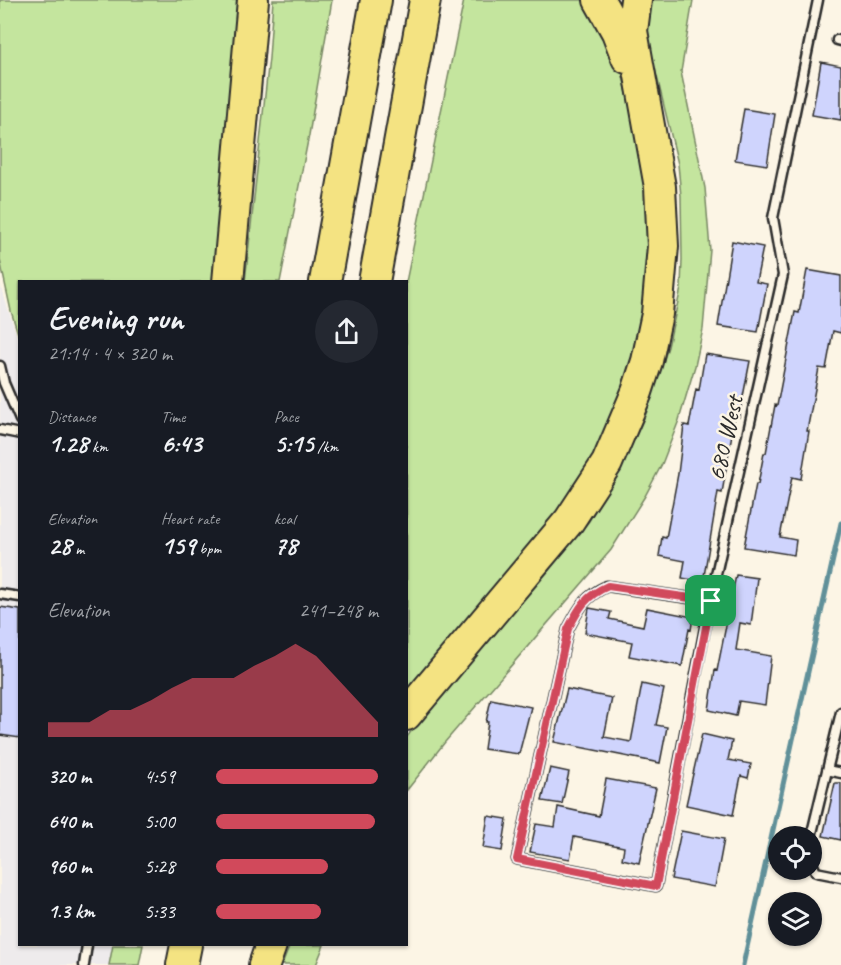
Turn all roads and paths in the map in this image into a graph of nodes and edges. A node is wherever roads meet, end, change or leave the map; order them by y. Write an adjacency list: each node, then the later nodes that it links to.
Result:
1 (253, 0): 8 (highway)
2 (376, 0): 9 (highway)
3 (425, 0): 10 (highway)
4 (599, 0): 7 (highway)
5 (636, 0): 7 (highway)
6 (818, 0): 18 (lane, 680 West)
7 (647, 121): 20 (highway)
8 (228, 280)
9 (325, 280)
10 (374, 280)
11 (0, 366): 12 (lane)
12 (2, 382): 13 (lane)
13 (18, 416)
14 (0, 430): 15 (lane)
15 (18, 434)
16 (0, 594): 17 (lane)
17 (18, 597)
18 (711, 601): 18 (lane, 680 West)
19 (841, 711): 21 (lane)
20 (408, 713)
21 (827, 770): 22 (lane); 23 (lane)
22 (841, 773)
23 (814, 826)
24 (822, 873): 25 (lane)
25 (841, 877)
26 (87, 946): 29 (lane)
27 (249, 946): 30 (highway)
28 (271, 946): 31 (highway)
29 (84, 965)
30 (245, 965)
31 (264, 965)

